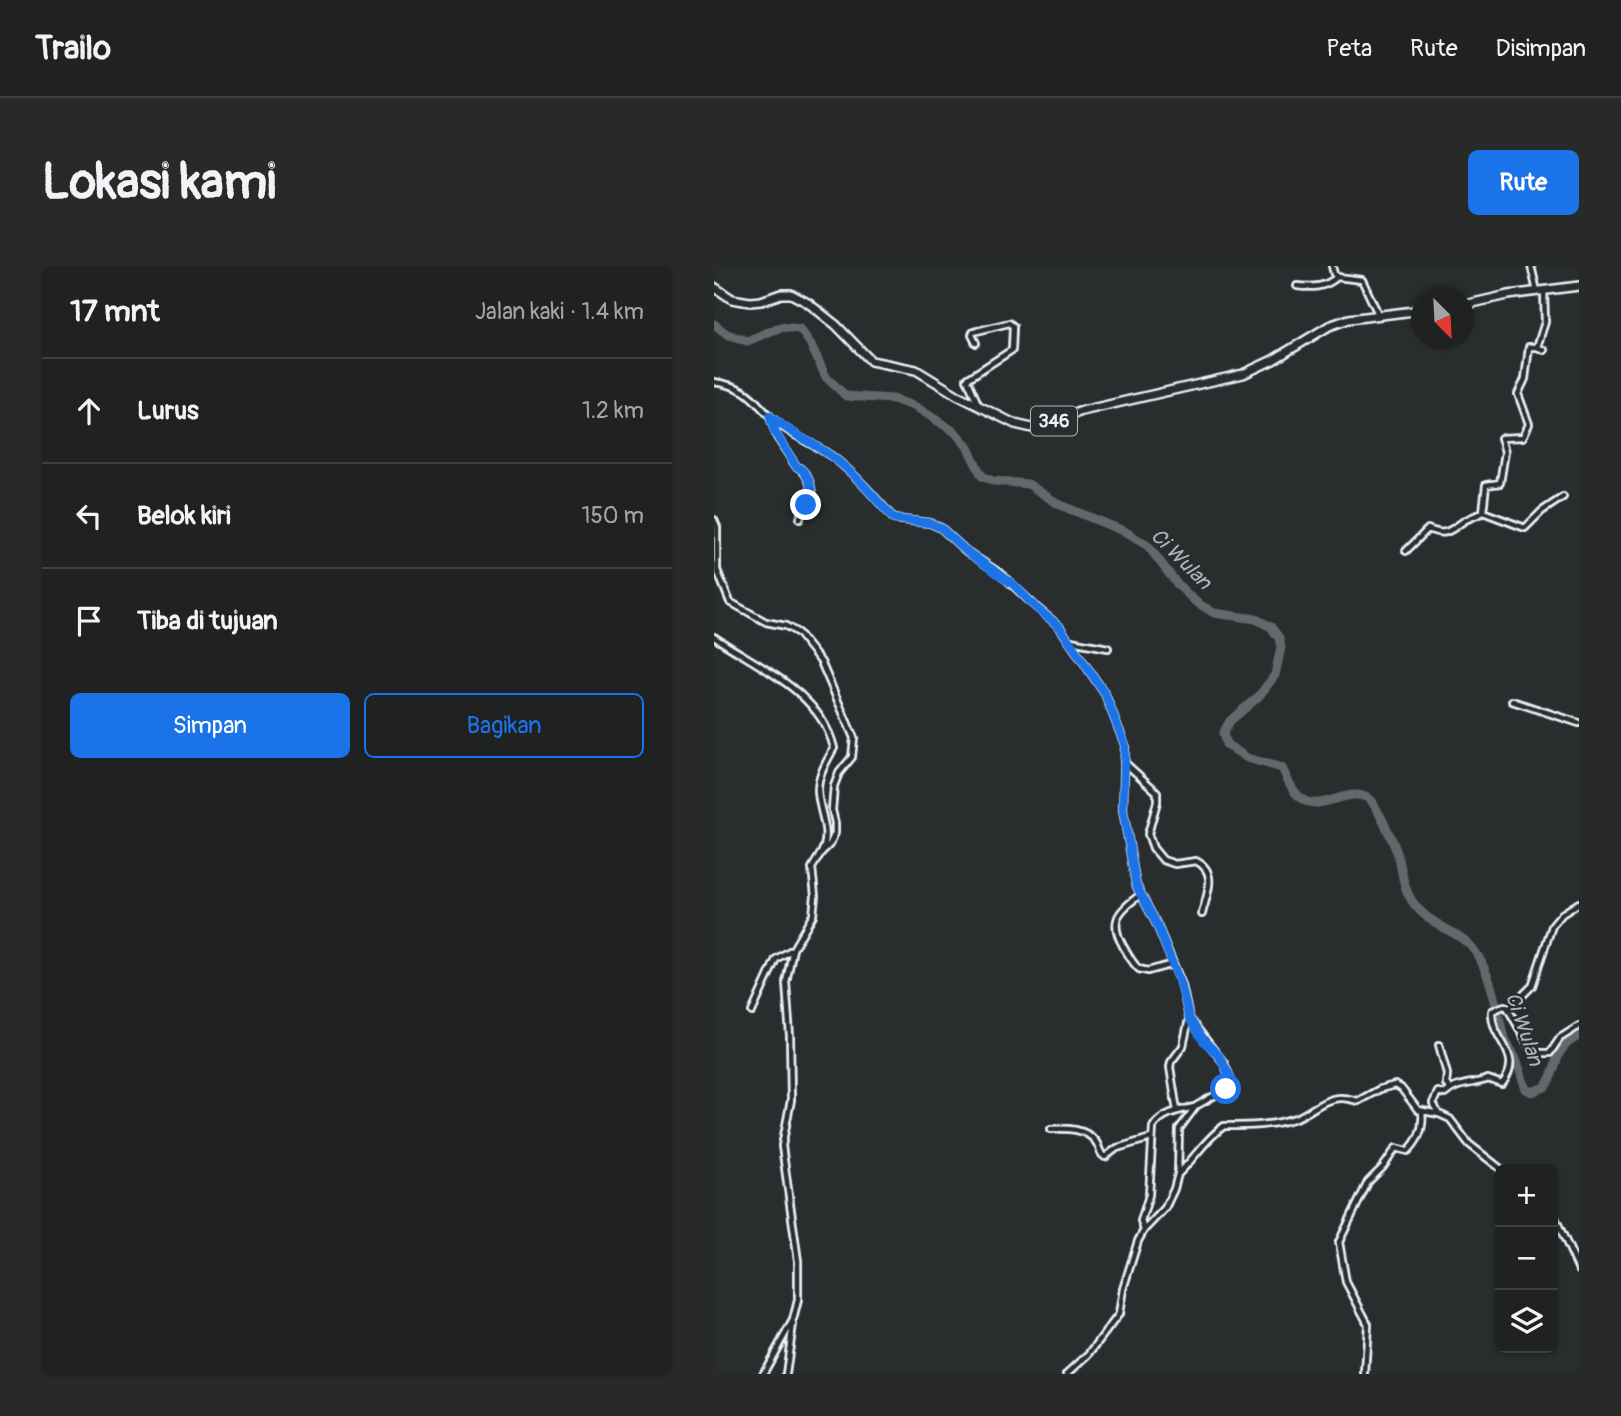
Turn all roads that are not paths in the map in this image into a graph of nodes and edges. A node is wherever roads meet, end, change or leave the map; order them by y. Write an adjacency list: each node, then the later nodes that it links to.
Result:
1 (1332, 266): 3 (street)
2 (1531, 266): 7 (street)
3 (1337, 277): 4 (street); 10 (street)
4 (1297, 286)
5 (1579, 286): 7 (main road)
6 (714, 287): 15 (main road, 346)
7 (1541, 290): 8 (main road); 12 (street)
8 (1474, 303)
9 (1411, 311): 10 (main road, 346)
10 (1378, 314): 15 (main road, 346)
11 (976, 343): 15 (street)
12 (1537, 347): 13 (street); 18 (street)
13 (1544, 350)
14 (714, 382): 16 (street)
15 (978, 405)
16 (770, 416): 19 (street); 23 (street)
17 (1563, 497): 18 (street)
18 (1483, 512): 21 (street)
19 (800, 519)
20 (714, 520): 28 (street)
21 (1406, 551)
22 (714, 637): 28 (street)
23 (1070, 640): 24 (street); 27 (street)
24 (1108, 648)
25 (1512, 701): 26 (street)
26 (1579, 723)
27 (1124, 762): 29 (street); 31 (street)
28 (821, 853): 32 (street)
29 (1140, 895): 33 (street); 33 (street)
30 (1579, 903): 34 (street)
31 (1202, 914)
32 (793, 949): 35 (street); 51 (street)
33 (1173, 964): 36 (street)
34 (1506, 1007): 37 (street); 39 (street)
35 (752, 1012)
36 (1189, 1018): 40 (street); 41 (street)
37 (1579, 1026)
38 (1439, 1045): 39 (street)
39 (1450, 1088): 43 (street)
40 (1196, 1106): 41 (street); 47 (street)
41 (1177, 1111): 45 (street)
42 (1422, 1112): 43 (street); 47 (street); 55 (street)
43 (1439, 1114): 46 (street)
44 (1051, 1129): 45 (street)
45 (1151, 1138): 49 (street)
46 (1495, 1164)
47 (1178, 1174): 49 (street)
48 (1558, 1224): 50 (street)
49 (1144, 1230): 54 (street)
50 (1579, 1270)
51 (793, 1320): 52 (street); 53 (street)
52 (763, 1374)
53 (786, 1374)
54 (1067, 1374)
55 (1365, 1374)

